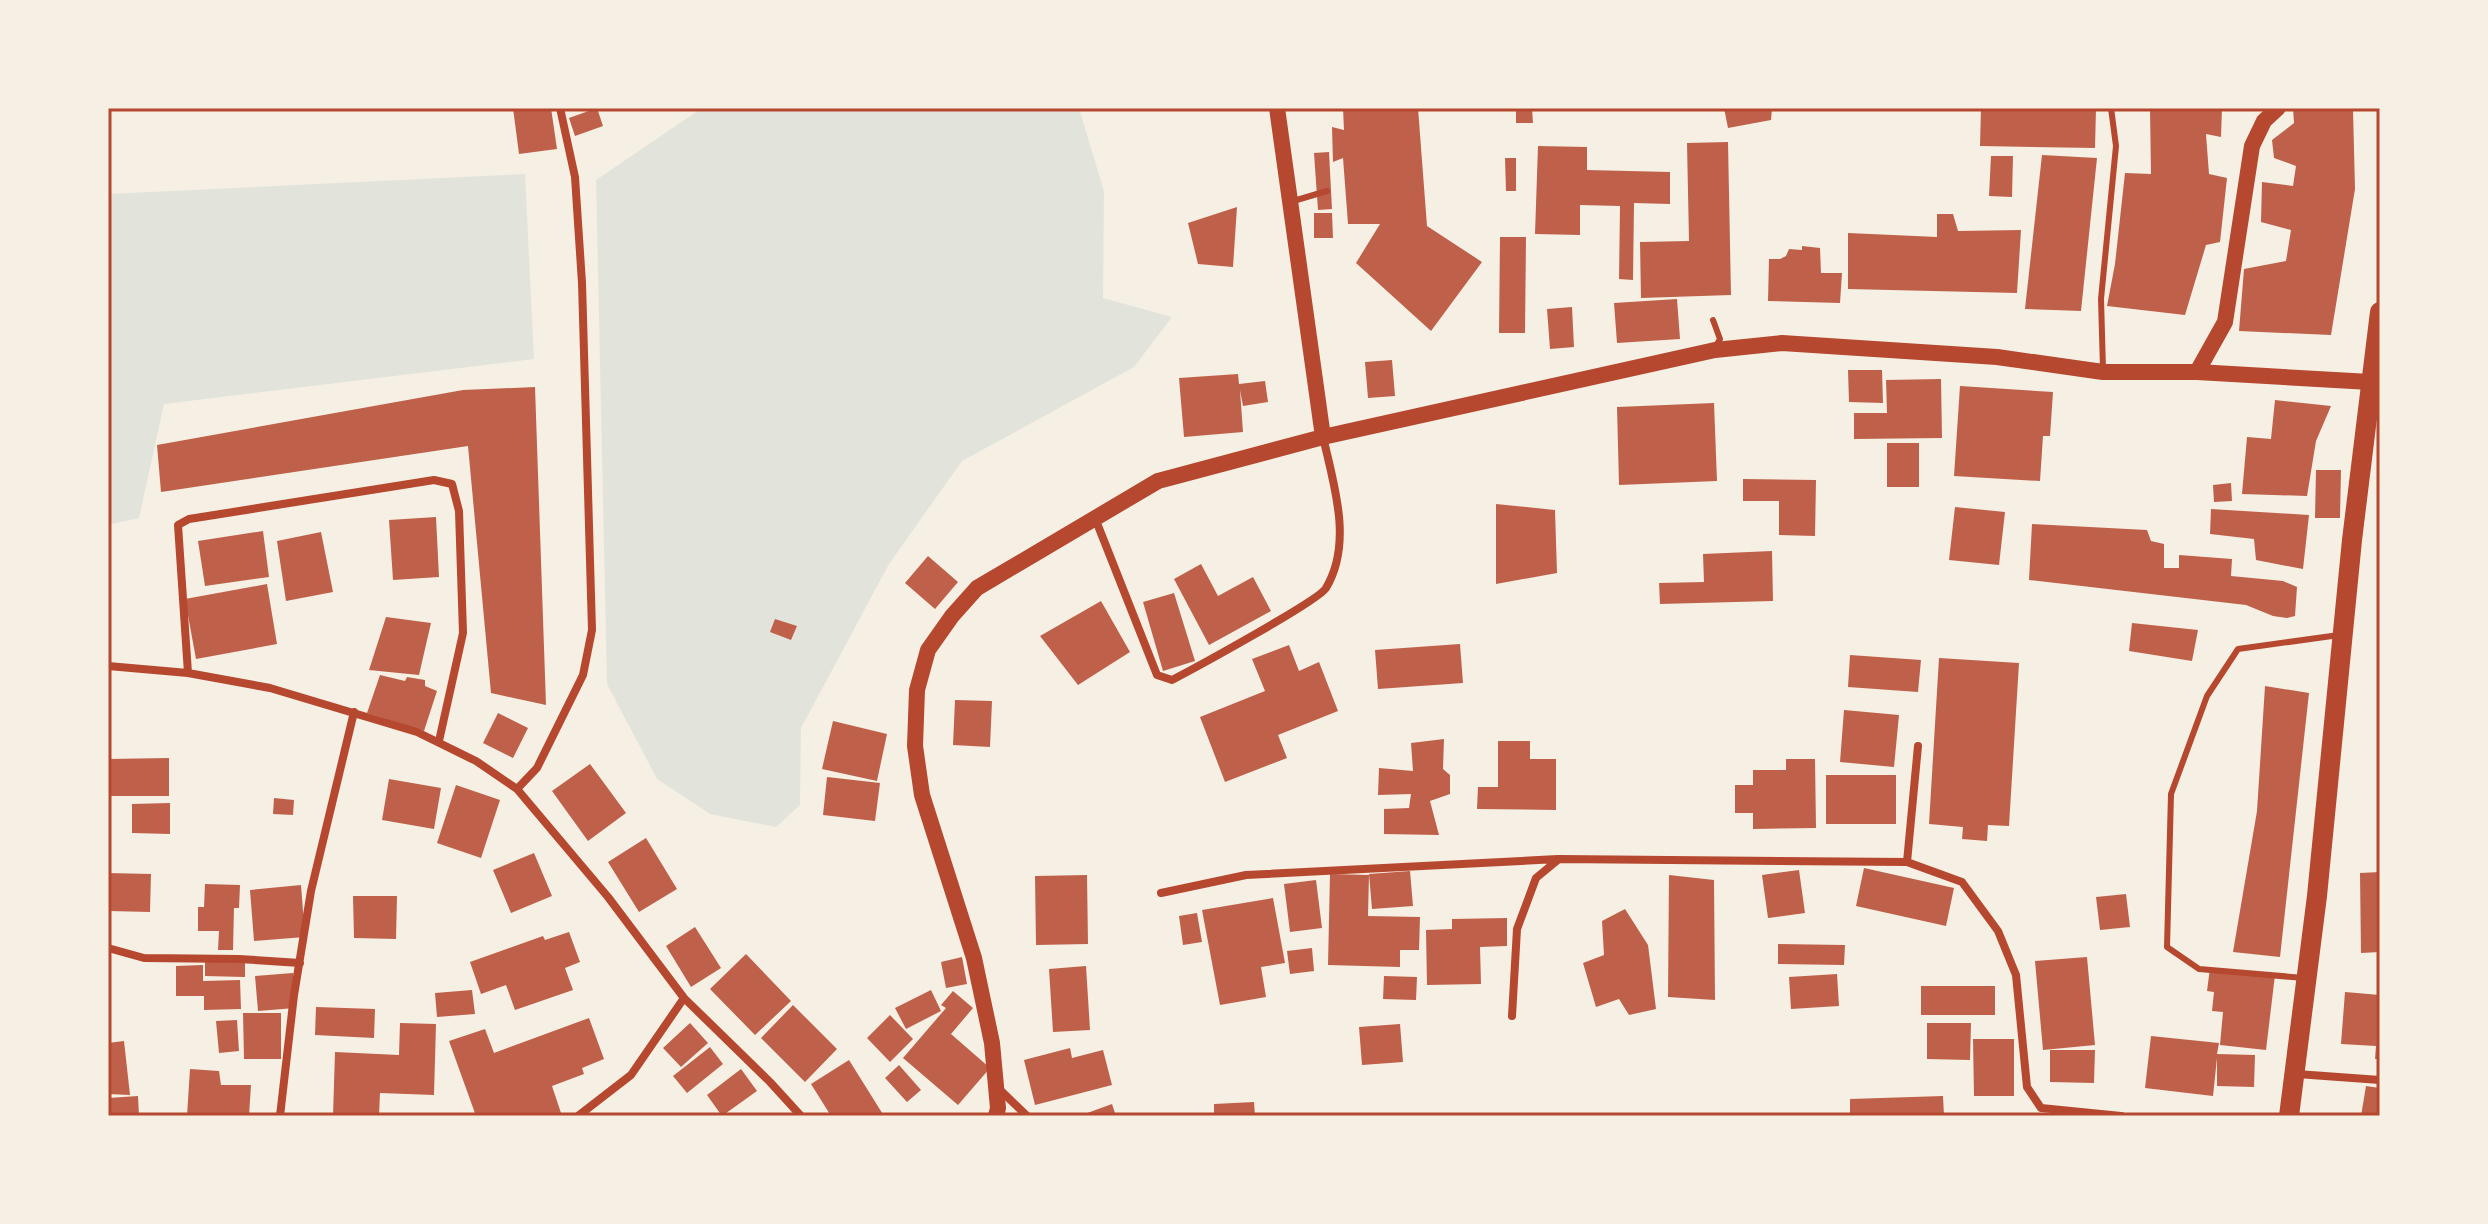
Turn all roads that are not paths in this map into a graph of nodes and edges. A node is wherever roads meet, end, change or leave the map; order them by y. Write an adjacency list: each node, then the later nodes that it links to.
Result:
1 (560, 108): 21 (street)
2 (1277, 108): 6 (main road)
3 (2111, 108): 10 (lane)
4 (2278, 108): 11 (main road)
5 (1327, 191): 6 (lane)
6 (1290, 202): 13 (main road)
7 (2380, 312): 12 (highway)
8 (1713, 320): 9 (lane)
9 (1715, 350): 10 (main road); 13 (main road)
10 (2103, 372): 11 (main road)
11 (2197, 372): 12 (main road)
12 (2370, 382): 15 (highway)
13 (1323, 437): 14 (main road); 14 (street)
14 (1095, 517): 32 (main road)
15 (2343, 635): 27 (highway); 27 (lane)
16 (108, 666): 17 (street)
17 (188, 673): 18 (street); 19 (street)
18 (354, 712): 19 (street); 26 (street)
19 (439, 741): 21 (street)
20 (1918, 746): 23 (street)
21 (517, 789): 28 (street)
22 (1559, 859): 23 (street); 24 (street); 29 (street)
23 (1907, 862): 38 (street)
24 (1161, 893)
25 (108, 948): 26 (street)
26 (300, 963): 33 (street)
27 (2308, 978): 30 (highway)
28 (684, 998): 34 (street); 35 (street)
29 (1512, 1016)
30 (2295, 1074): 31 (street); 39 (highway)
31 (2380, 1080)
32 (996, 1087): 36 (main road); 37 (street)
33 (280, 1116)
34 (578, 1116)
35 (801, 1116)
36 (996, 1116)
37 (1027, 1116)
38 (2121, 1116)
39 (2289, 1116)

